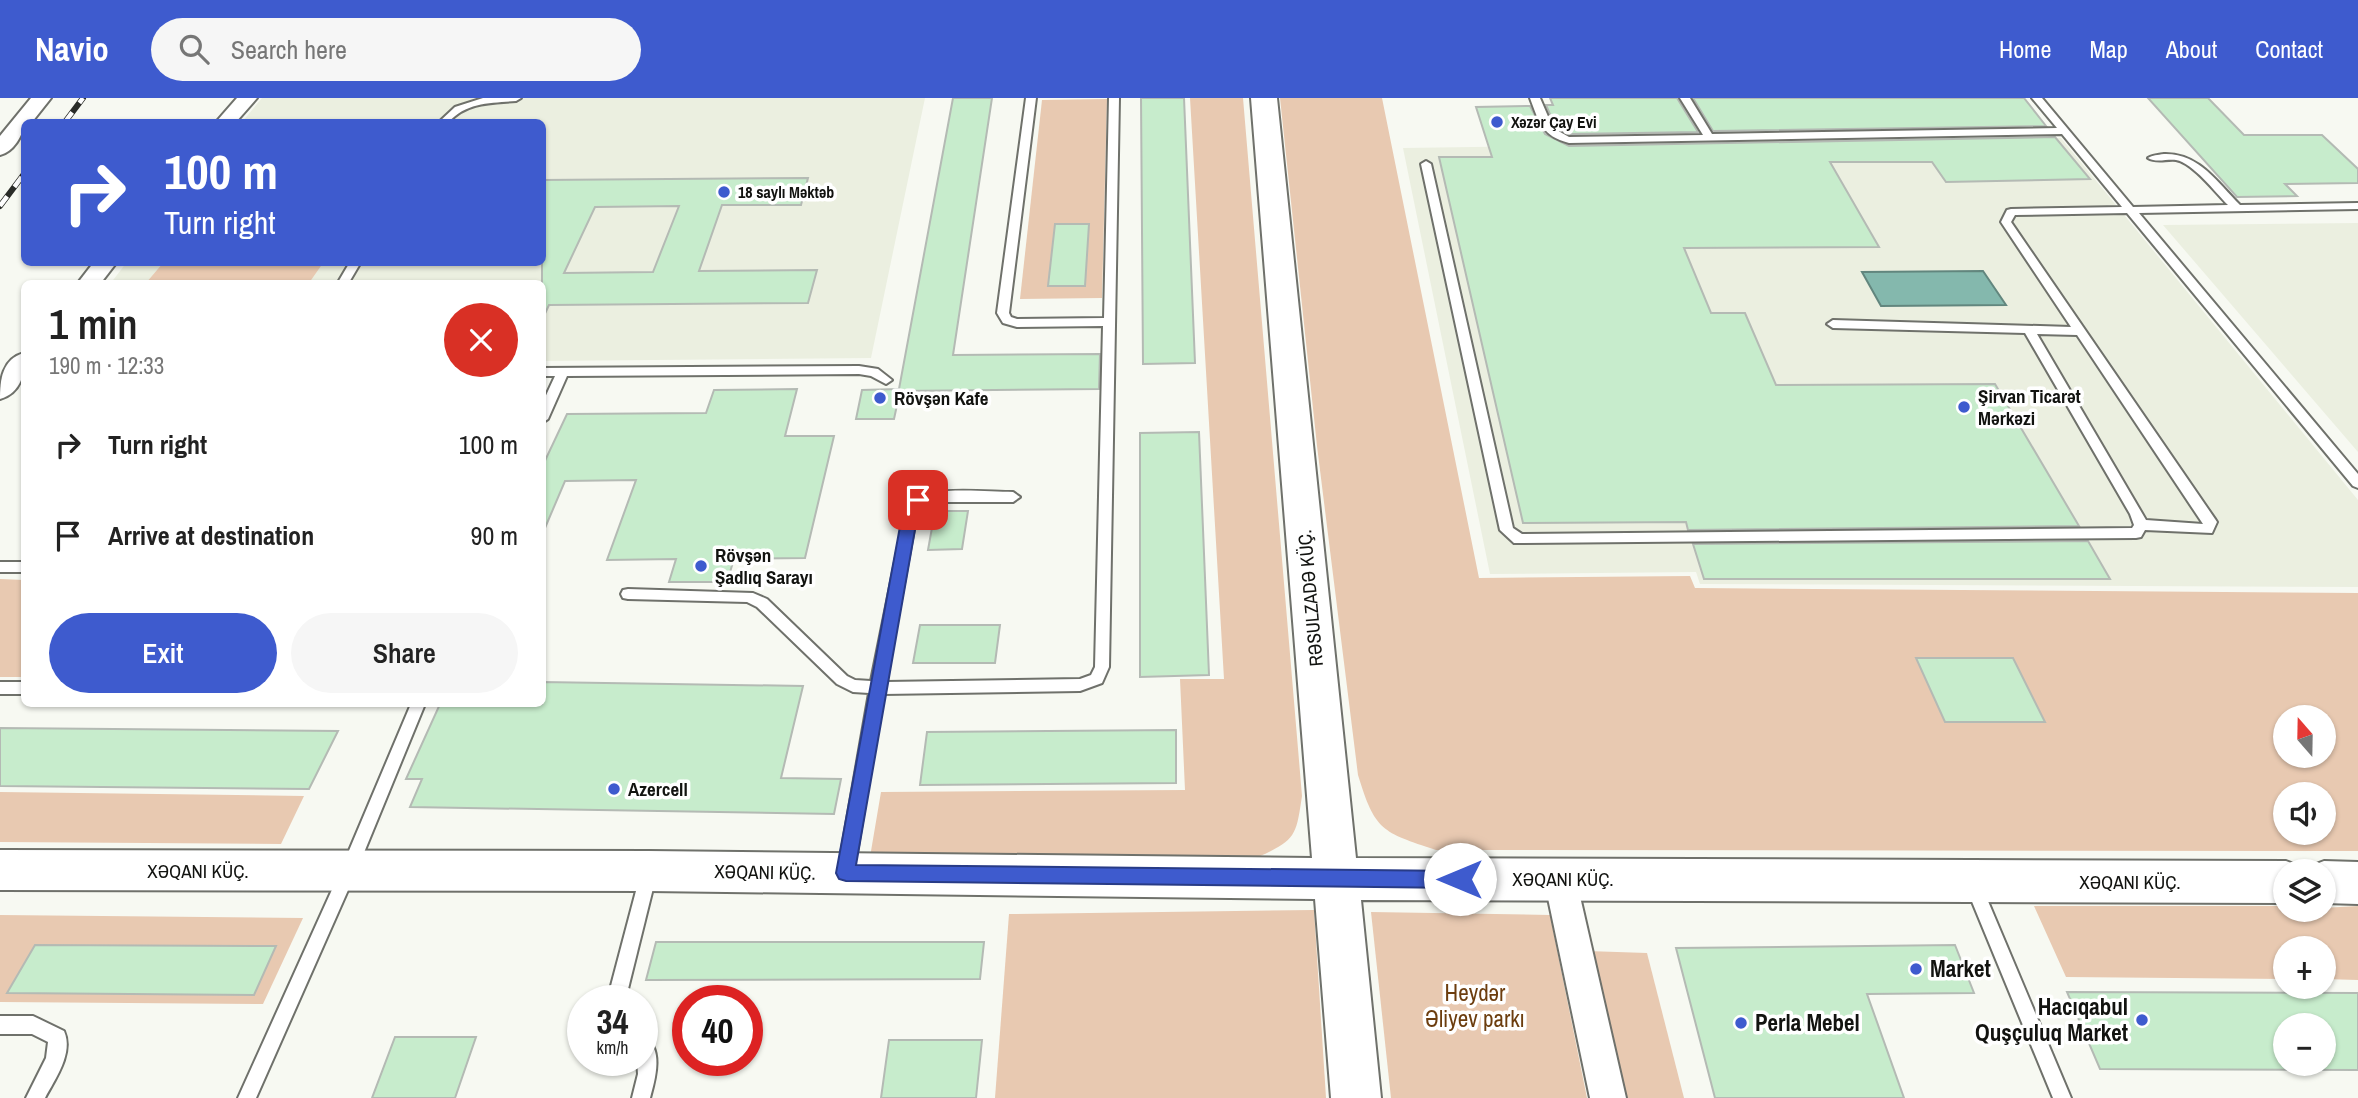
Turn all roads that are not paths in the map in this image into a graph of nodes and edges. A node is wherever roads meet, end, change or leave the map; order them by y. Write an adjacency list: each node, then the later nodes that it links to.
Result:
1 (41, 98): 10 (street)
2 (247, 98): 11 (street)
3 (516, 98): 12 (lane)
4 (1031, 98): 24 (lane)
5 (1114, 98): 24 (lane)
6 (1264, 98): 46 (street, RƏSULZADƏ KÜÇ.)
7 (1535, 98): 15 (lane)
8 (1685, 98): 15 (lane)
9 (2037, 98): 14 (lane)
10 (24, 119)
11 (229, 119)
12 (446, 119)
13 (21, 123): 16 (street)
14 (2065, 131): 15 (lane); 21 (lane)
15 (1709, 137)
16 (0, 149)
17 (2153, 158): 20 (lane)
18 (1426, 164): 34 (lane)
19 (2358, 206): 20 (lane)
20 (2236, 207): 21 (lane)
21 (2130, 209): 27 (lane); 32 (lane)
22 (103, 266): 23 (street)
23 (91, 280)
24 (1110, 322): 40 (lane)
25 (1833, 324): 26 (lane)
26 (2029, 330): 27 (lane); 34 (lane)
27 (2079, 331): 34 (lane)
28 (546, 372): 29 (lane)
29 (563, 372): 30 (lane); 31 (lane)
30 (886, 380)
31 (546, 410)
32 (2357, 481)
33 (1013, 497): 40 (lane)
34 (2141, 524)
35 (0, 567): 36 (lane)
36 (21, 567)
37 (628, 594): 40 (lane)
38 (0, 688): 39 (lane)
39 (21, 688)
40 (877, 688): 45 (lane)
41 (417, 707): 44 (lane)
42 (0, 870): 44 (street, XƏQANI KÜÇ.)
43 (649, 871): 44 (street, XƏQANI KÜÇ.); 45 (street, XƏQANI KÜÇ.); 52 (lane)
44 (348, 872): 56 (lane)
45 (846, 873): 46 (street, XƏQANI KÜÇ.)
46 (1336, 879): 47 (street, XƏQANI KÜÇ.); 58 (street, RƏSULZADƏ KÜÇ.)
47 (1560, 879): 48 (street, XƏQANI KÜÇ.); 59 (street)
48 (1972, 882): 49 (street, XƏQANI KÜÇ.); 60 (lane)
49 (2273, 883)
50 (2336, 883): 51 (street)
51 (2358, 883)
52 (619, 985)
53 (0, 1025): 55 (lane)
54 (646, 1076): 57 (lane)
55 (35, 1098)
56 (247, 1098)
57 (641, 1098)
58 (1356, 1098)
59 (1608, 1098)
60 (2062, 1098)

